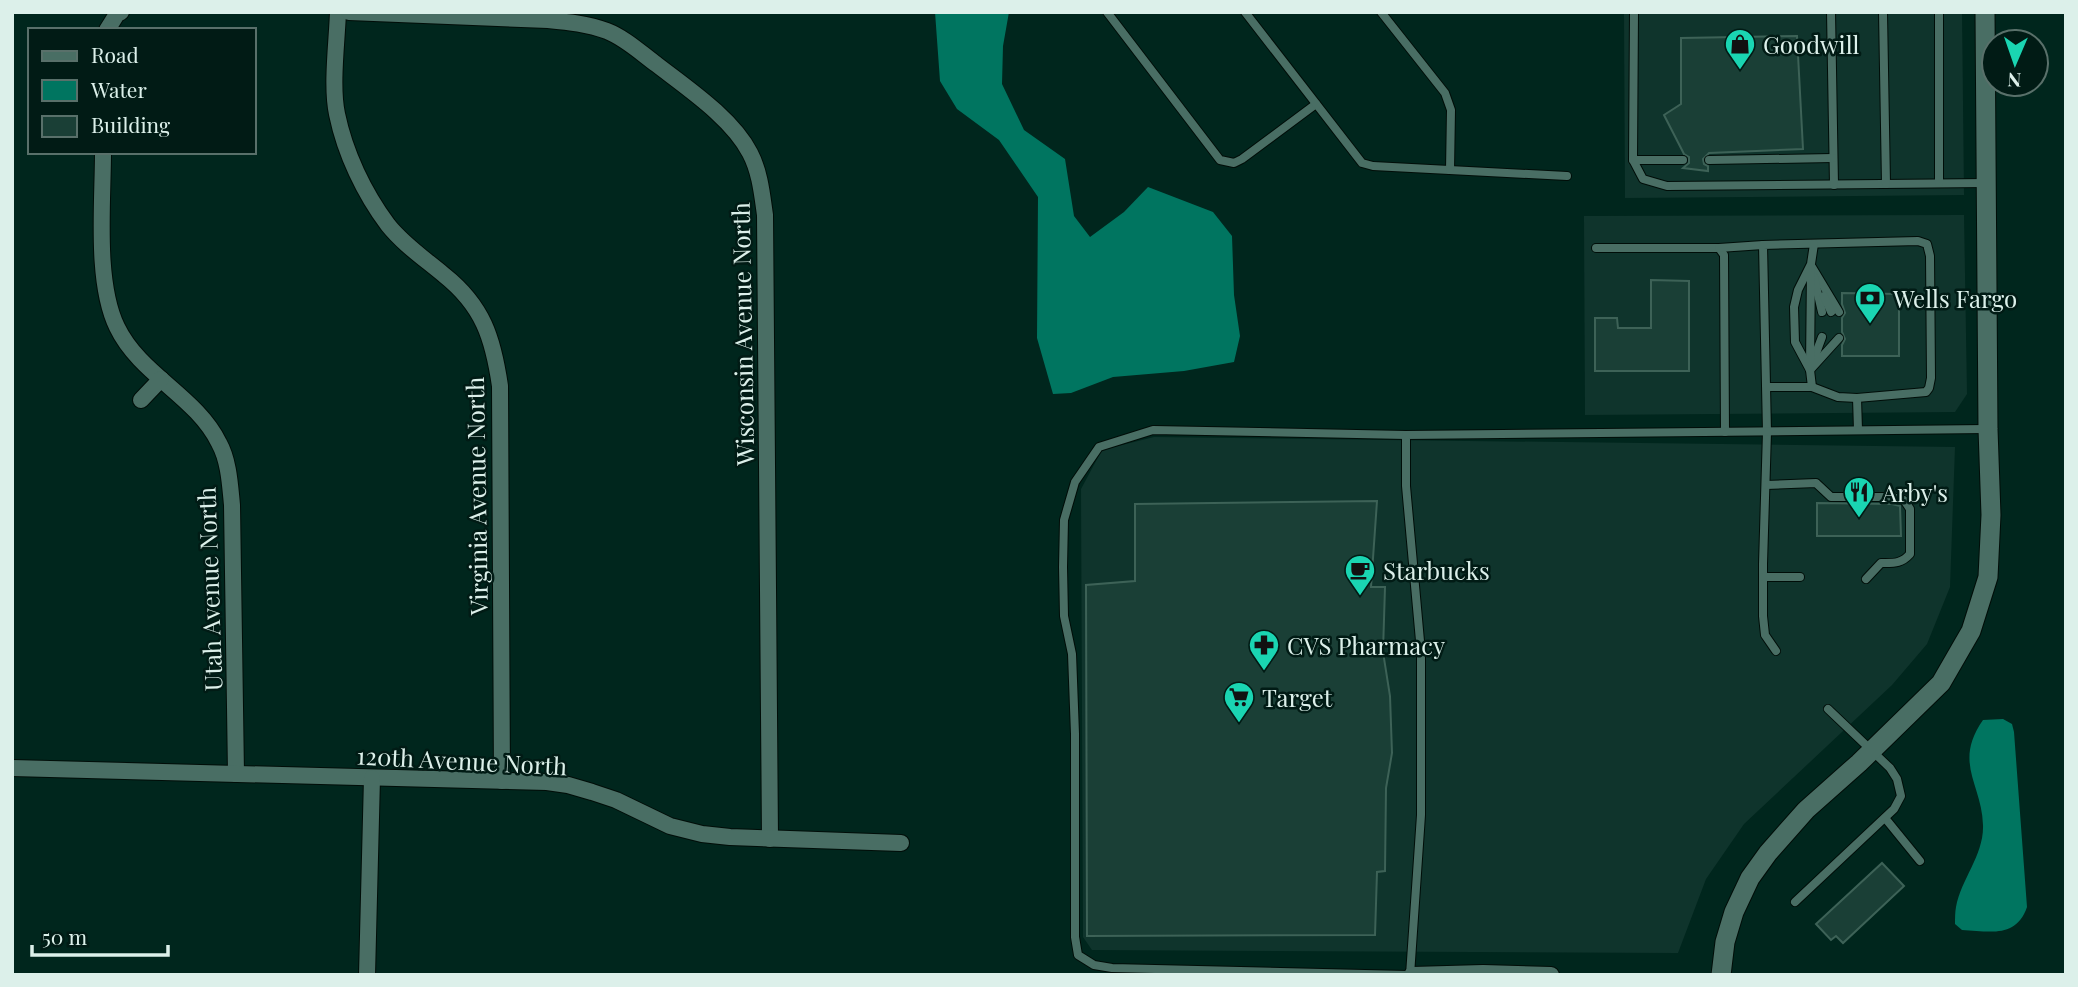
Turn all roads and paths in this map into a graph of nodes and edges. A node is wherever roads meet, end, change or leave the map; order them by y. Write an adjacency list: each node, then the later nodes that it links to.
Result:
1 (121, 12): 12 (street)
2 (338, 12): 52 (street, Virginia Avenue North)
3 (349, 12): 54 (street, Wisconsin Avenue North)
4 (1107, 12): 13 (lane)
5 (1245, 12): 13 (lane)
6 (1381, 12): 19 (lane)
7 (1634, 12): 16 (lane)
8 (1831, 12): 15 (lane)
9 (1883, 12): 23 (lane)
10 (1939, 12): 21 (lane)
11 (1985, 12): 22 (street)
12 (108, 28)
13 (1316, 104): 19 (lane)
14 (103, 154): 32 (street, Utah Avenue North)
15 (1833, 158): 18 (lane); 24 (lane)
16 (1633, 160): 17 (lane); 24 (lane)
17 (1684, 160)
18 (1709, 160)
19 (1450, 170): 20 (lane)
20 (1567, 177)
21 (1939, 183): 22 (lane); 23 (lane)
22 (1986, 183): 37 (street)
23 (1886, 184): 24 (lane)
24 (1834, 185)
25 (1814, 244): 26 (lane); 29 (lane); 35 (lane)
26 (1763, 245): 28 (lane); 33 (lane)
27 (1597, 247): 28 (lane)
28 (1718, 247): 39 (lane)
29 (1811, 264): 29 (lane); 31 (lane); 31 (lane)
30 (1831, 338): 31 (lane)
31 (1810, 370): 34 (lane)
32 (161, 379): 36 (street); 50 (street, Utah Avenue North)
33 (1766, 387): 34 (lane); 40 (lane)
34 (1812, 387): 35 (lane)
35 (1857, 398): 38 (lane)
36 (141, 400)
37 (1988, 429): 38 (lane); 48 (street)
38 (1858, 430): 40 (lane)
39 (1725, 432): 40 (lane); 41 (lane)
40 (1768, 432): 42 (lane)
41 (1406, 435): 59 (lane); 59 (lane)
42 (1766, 485): 43 (lane); 45 (lane)
43 (1763, 577): 44 (lane); 46 (lane)
44 (1800, 577)
45 (1866, 579)
46 (1776, 651)
47 (1828, 709): 48 (lane)
48 (1872, 751): 53 (lane); 61 (street)
49 (12, 768): 50 (street, 120th Avenue North)
50 (236, 774): 51 (street, 120th Avenue North)
51 (372, 778): 52 (street, 120th Avenue North); 58 (street)
52 (502, 782): 54 (street, 120th Avenue North)
53 (1885, 818): 56 (lane); 57 (lane)
54 (770, 839): 55 (street, 120th Avenue North)
55 (901, 843)
56 (1920, 861)
57 (1795, 901)
58 (367, 975)
59 (1410, 975): 60 (street)
60 (1551, 975)
61 (1721, 975)

